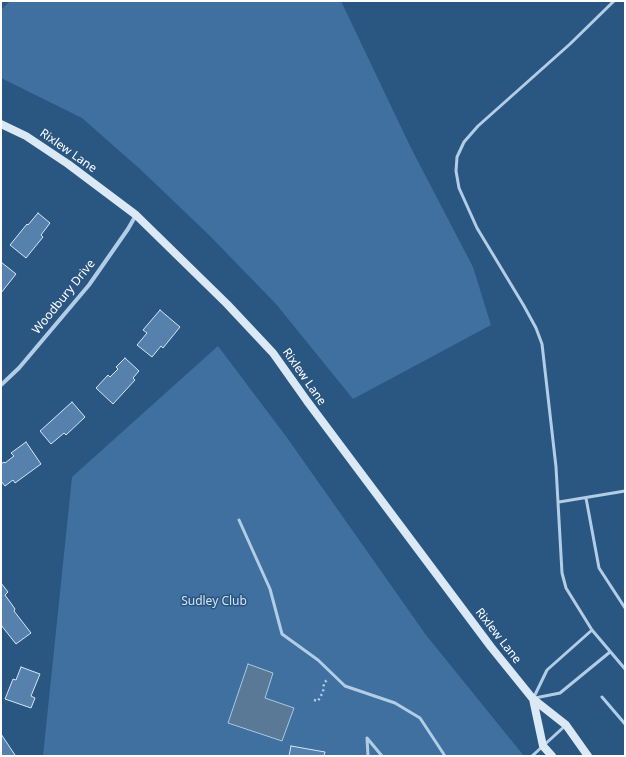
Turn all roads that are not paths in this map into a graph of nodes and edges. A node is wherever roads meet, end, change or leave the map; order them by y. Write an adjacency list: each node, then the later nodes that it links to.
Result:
1 (614, 1): 7 (lane)
2 (1, 124): 3 (street, Rixlew Lane)
3 (136, 215): 4 (street, Woodbury Drive); 14 (street, Rixlew Lane)
4 (1, 385)
5 (625, 491): 6 (lane)
6 (586, 498): 7 (lane); 9 (lane)
7 (559, 502): 10 (lane)
8 (239, 520): 20 (lane)
9 (625, 608)
10 (592, 630): 11 (lane); 14 (lane)
11 (610, 652): 12 (lane); 14 (lane)
12 (625, 669)
13 (602, 697): 15 (lane)
14 (533, 698): 16 (street, Rixlew Lane); 17 (street, Rixlew Lane)
15 (625, 724)
16 (566, 725): 17 (lane); 23 (street, Rixlew Lane)
17 (544, 746): 21 (lane); 22 (street, Rixlew Lane)
18 (368, 756): 19 (lane)
19 (382, 756)
20 (445, 756)
21 (532, 756)
22 (552, 756)
23 (588, 756)

